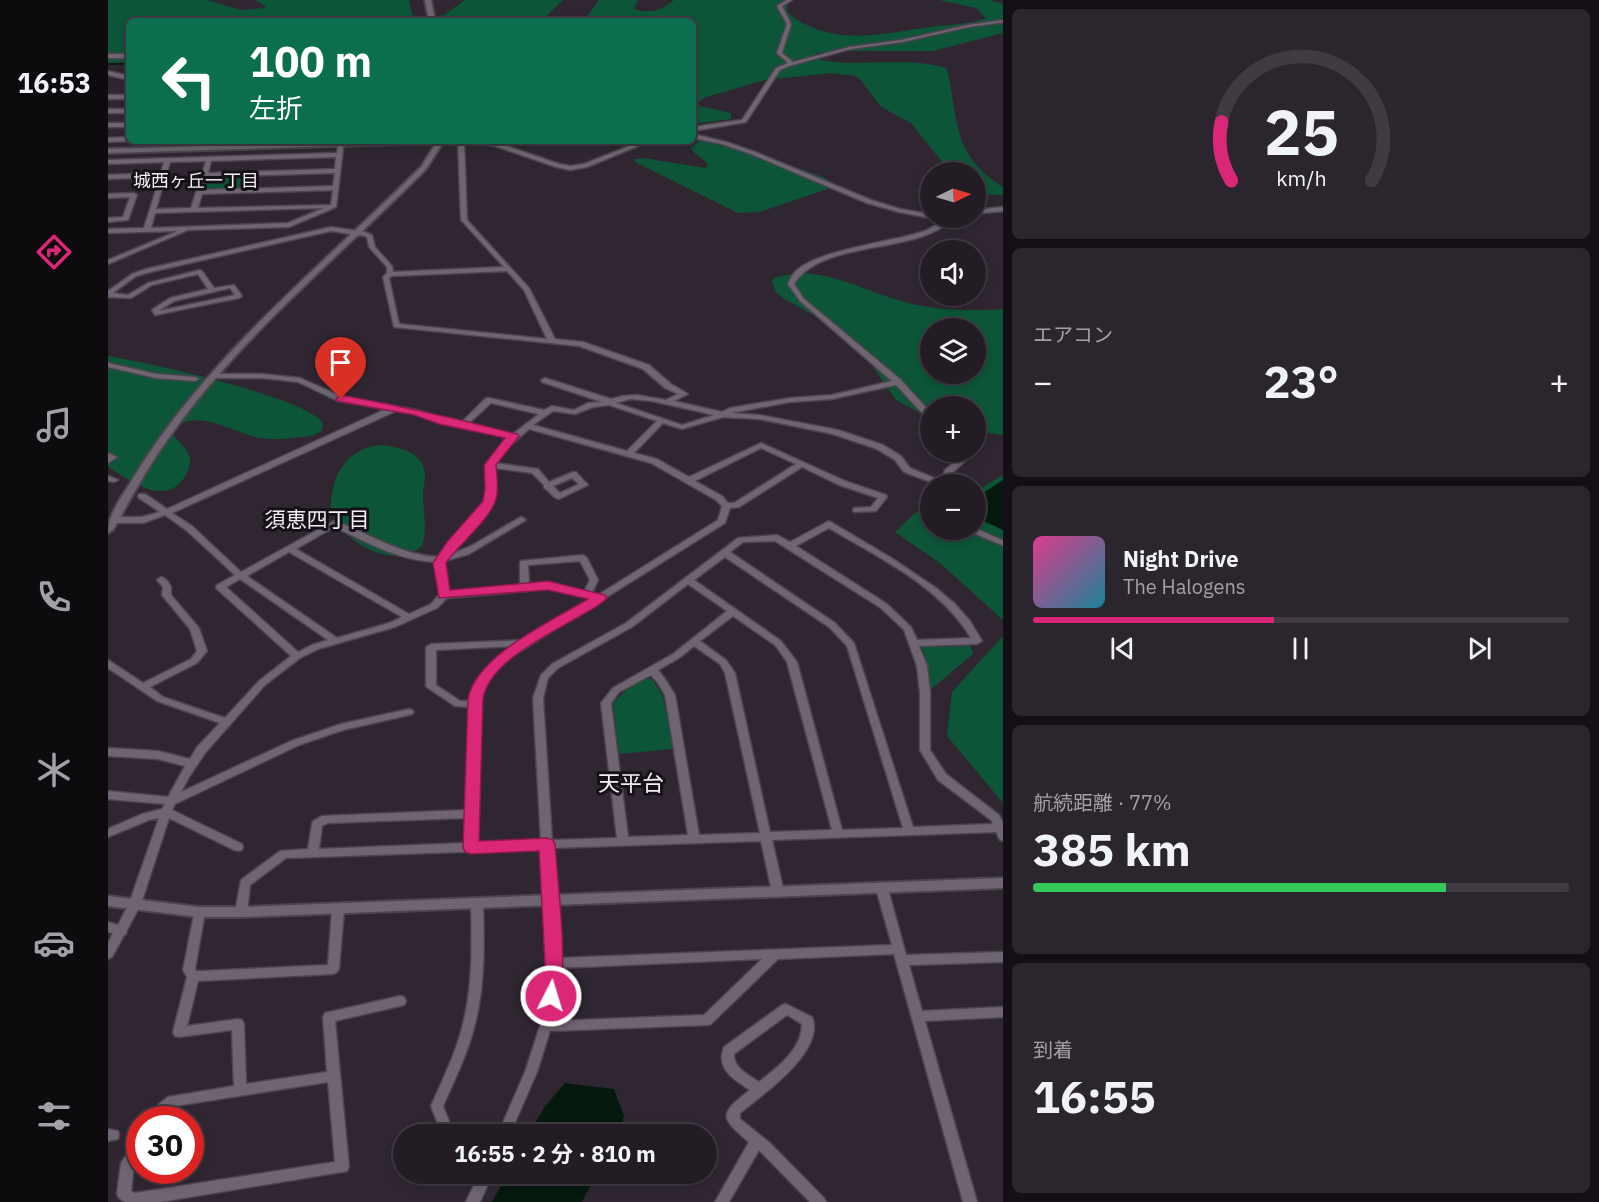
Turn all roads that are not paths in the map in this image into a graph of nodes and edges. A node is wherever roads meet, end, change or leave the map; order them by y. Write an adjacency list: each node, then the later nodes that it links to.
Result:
1 (428, 0): 3 (street)
2 (790, 0): 7 (street)
3 (431, 18)
4 (1003, 21): 7 (street)
5 (108, 56): 6 (street)
6 (126, 56)
7 (792, 64): 16 (street)
8 (108, 73): 9 (street)
9 (126, 77)
10 (108, 97): 11 (street)
11 (126, 97)
12 (108, 111): 13 (street)
13 (126, 111)
14 (108, 125): 15 (street)
15 (126, 125)
16 (696, 129)
17 (696, 137): 43 (street)
18 (126, 139): 19 (street)
19 (108, 140)
20 (312, 144): 26 (street)
21 (341, 144): 27 (street)
22 (438, 144): 49 (street)
23 (460, 144): 51 (street)
24 (496, 144): 25 (street)
25 (640, 144)
26 (108, 151)
27 (340, 155): 28 (street); 31 (street)
28 (208, 159): 29 (street); 33 (street)
29 (168, 160): 30 (street); 32 (street)
30 (108, 162)
31 (338, 171): 33 (street); 35 (street)
32 (164, 175): 34 (street); 41 (street)
33 (204, 175): 36 (street)
34 (108, 177)
35 (336, 188): 36 (street); 38 (street)
36 (200, 192): 40 (street)
37 (108, 196): 44 (street)
38 (334, 206): 40 (street); 45 (street)
39 (1003, 209): 42 (street)
40 (194, 210): 41 (street)
41 (152, 211): 47 (street)
42 (986, 211)
43 (920, 213)
44 (108, 220)
45 (189, 228): 47 (street); 50 (street)
46 (936, 228): 60 (street)
47 (147, 230): 48 (street)
48 (108, 231)
49 (359, 233): 52 (street); 54 (street); 57 (street)
50 (108, 262)
51 (510, 269): 52 (street); 55 (street)
52 (390, 274): 55 (street)
53 (212, 290): 53 (street); 54 (street)
54 (108, 294)
55 (552, 340): 61 (street)
56 (108, 365): 58 (street)
57 (214, 376): 64 (street); 85 (street)
58 (195, 378)
59 (545, 380): 62 (street)
60 (898, 382): 63 (street); 66 (street)
61 (667, 402): 62 (street); 66 (street)
62 (609, 403): 65 (street); 67 (street)
63 (920, 405)
64 (395, 408): 68 (street); 84 (street)
65 (545, 413): 68 (street); 69 (street)
66 (723, 415): 67 (street); 78 (street)
67 (662, 420): 71 (street)
68 (462, 426): 70 (street)
69 (528, 426): 70 (street); 71 (street)
70 (513, 436): 76 (street)
71 (629, 453): 79 (street)
72 (108, 455): 73 (street)
73 (108, 461)
74 (959, 462): 77 (street)
75 (802, 464): 79 (street); 82 (street); 83 (street)
76 (490, 465): 80 (street); 93 (street)
77 (947, 474)
78 (920, 475)
79 (690, 480): 82 (street)
80 (547, 486)
81 (142, 496): 84 (street)
82 (726, 506): 100 (street)
83 (857, 510)
84 (167, 512): 85 (street); 94 (street)
85 (111, 520): 87 (street)
86 (522, 520): 93 (street)
87 (108, 530)
88 (986, 536): 89 (street)
89 (1003, 544)
90 (790, 546): 92 (street); 106 (street); 106 (street)
91 (290, 549): 93 (street); 94 (street); 102 (street)
92 (725, 553): 96 (street); 120 (street)
93 (443, 558): 98 (street)
94 (240, 575): 103 (street); 107 (street)
95 (161, 580): 110 (street)
96 (688, 580): 101 (street); 127 (street)
97 (525, 587): 98 (street); 99 (street); 99 (street)
98 (444, 595): 102 (street)
99 (587, 595): 100 (street)
100 (600, 598): 105 (street)
101 (733, 611): 104 (street); 123 (street)
102 (408, 617): 103 (street)
103 (336, 641): 107 (street)
104 (695, 642): 109 (street); 124 (street)
105 (526, 643): 111 (street); 111 (street)
106 (915, 643): 122 (street)
107 (297, 656): 113 (street)
108 (108, 663): 110 (street)
109 (651, 669): 125 (street); 126 (street)
110 (142, 687): 113 (street)
111 (475, 704): 119 (street)
112 (409, 712): 117 (street)
113 (226, 722): 115 (street)
114 (108, 752): 115 (street)
115 (193, 764): 117 (street)
116 (108, 795): 117 (street)
117 (172, 801): 118 (street)
118 (166, 812): 121 (street); 128 (street); 136 (street)
119 (471, 814): 129 (street); 130 (street)
120 (909, 831): 122 (street); 123 (street)
121 (108, 833)
122 (1002, 833)
123 (838, 834): 124 (street)
124 (767, 837): 125 (street); 133 (street)
125 (694, 839): 126 (street)
126 (623, 841): 127 (street)
127 (547, 844): 129 (street); 135 (street)
128 (238, 847)
129 (471, 847): 130 (street)
130 (314, 853): 140 (street)
131 (1003, 883): 132 (street)
132 (882, 889): 133 (street); 145 (street)
133 (778, 892): 135 (street)
134 (108, 901): 136 (street)
135 (550, 901): 137 (street); 147 (street)
136 (135, 904): 139 (street); 142 (street)
137 (477, 904): 138 (street); 157 (street)
138 (338, 910): 140 (street); 148 (street)
139 (199, 912): 140 (street); 148 (street)
140 (241, 912)
141 (108, 927): 142 (street)
142 (122, 931): 143 (street)
143 (108, 954)
144 (774, 955): 145 (street); 147 (street); 152 (street)
145 (900, 955): 146 (street); 151 (street)
146 (1003, 957)
147 (554, 963): 152 (street)
148 (193, 976): 155 (street)
149 (400, 1001): 153 (street)
150 (1003, 1014): 151 (street)
151 (918, 1016): 166 (street)
152 (546, 1026): 158 (street)
153 (334, 1076): 155 (street); 162 (street)
154 (759, 1089): 154 (street); 159 (street)
155 (240, 1091): 156 (street)
156 (166, 1106)
157 (444, 1124)
158 (508, 1124)
159 (757, 1141): 164 (street); 165 (street)
160 (126, 1178): 162 (street)
161 (481, 1184): 163 (street)
162 (133, 1201)
163 (473, 1202)
164 (722, 1202)
165 (819, 1202)
166 (970, 1202)

